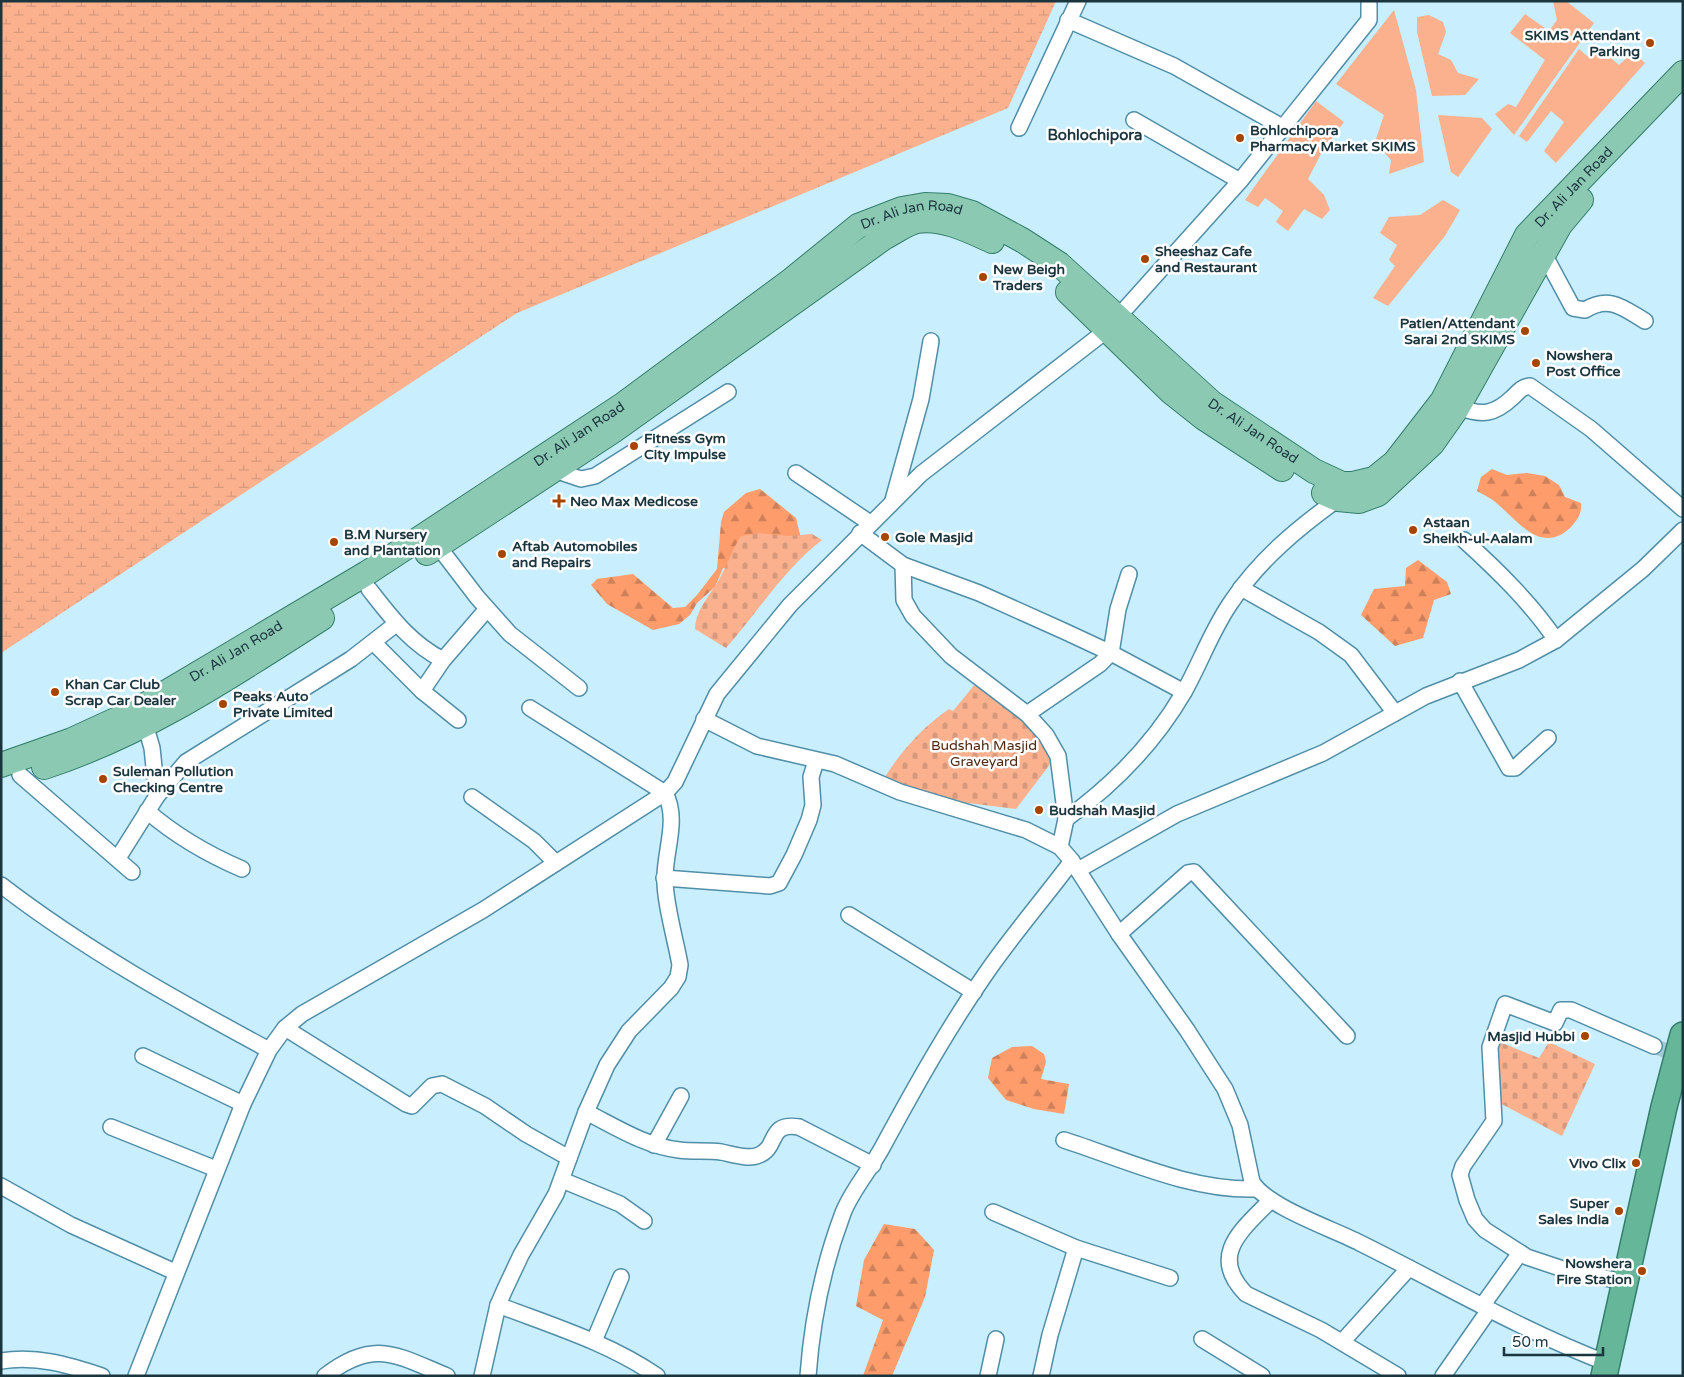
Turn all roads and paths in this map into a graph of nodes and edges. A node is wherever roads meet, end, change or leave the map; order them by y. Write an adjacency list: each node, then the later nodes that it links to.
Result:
1 (1078, 1): 3 (street)
2 (1369, 4): 8 (street)
3 (1068, 20): 7 (street); 8 (street)
4 (1683, 73): 10 (main road, Dr. Ali Jan Road)
5 (1683, 91): 10 (main road, Dr. Ali Jan Road)
6 (1134, 120): 9 (street)
7 (1019, 128)
8 (1284, 128): 9 (street)
9 (1240, 181): 13 (street)
10 (1552, 221): 11 (main road, Dr. Ali Jan Road); 13 (main road, Dr. Ali Jan Road)
11 (1544, 254): 12 (street); 16 (main road, Dr. Ali Jan Road)
12 (1645, 321)
13 (1112, 323): 17 (main road, Dr. Ali Jan Road); 19 (main road, Dr. Ali Jan Road); 20 (street); 48 (main road, Dr. Ali Jan Road)
14 (931, 341): 20 (street)
15 (728, 392): 17 (street)
16 (1458, 407): 19 (main road, Dr. Ali Jan Road); 21 (street)
17 (554, 470): 25 (main road, Dr. Ali Jan Road)
18 (796, 473): 22 (street)
19 (1338, 499): 28 (street)
20 (893, 500): 22 (street)
21 (1683, 509)
22 (865, 528): 26 (street); 43 (street)
23 (1683, 530): 32 (street)
24 (1464, 540): 32 (street)
25 (438, 546): 29 (main road, Dr. Ali Jan Road); 30 (street)
26 (903, 565): 34 (street); 42 (street)
27 (1128, 574): 34 (street)
28 (1241, 588): 39 (street); 41 (street)
29 (369, 589): 31 (street); 45 (main road, Dr. Ali Jan Road)
30 (487, 609): 35 (street); 37 (street)
31 (396, 624): 33 (street); 35 (street)
32 (1556, 640): 36 (street)
33 (374, 643): 38 (street); 50 (street)
34 (1111, 653): 39 (street); 42 (street)
35 (443, 660): 38 (street)
36 (1460, 681): 41 (street); 46 (street)
37 (579, 688)
38 (422, 691): 44 (street)
39 (1184, 692): 53 (street)
40 (530, 708): 49 (street)
41 (1395, 712): 57 (street)
42 (1027, 714): 53 (street)
43 (704, 719): 47 (street); 49 (street)
44 (458, 720)
45 (145, 724): 48 (main road, Dr. Ali Jan Road); 50 (street)
46 (1548, 738)
47 (816, 761): 54 (street); 60 (street)
48 (8, 774): 55 (street)
49 (665, 793): 56 (street); 60 (street)
50 (157, 796): 52 (street)
51 (472, 797): 56 (street)
52 (148, 811): 55 (street); 58 (street)
53 (1066, 819): 54 (street)
54 (1060, 846): 57 (street)
55 (118, 858): 59 (street)
56 (556, 863): 65 (street)
57 (1075, 865): 63 (street); 64 (street)
58 (242, 869)
59 (132, 872)
60 (664, 878): 73 (street)
61 (1, 885): 69 (street)
62 (849, 915): 64 (street)
63 (1119, 934): 66 (street); 82 (street)
64 (974, 992): 78 (street)
65 (285, 1028): 69 (street); 77 (street)
66 (1347, 1036)
67 (1654, 1046): 87 (street)
68 (1677, 1048): 92 (highway)
69 (269, 1050): 72 (street)
70 (143, 1056): 72 (street)
71 (681, 1096): 76 (street)
72 (243, 1104): 79 (street)
73 (586, 1112): 76 (street); 77 (street)
74 (111, 1127): 79 (street)
75 (1064, 1140): 82 (street)
76 (654, 1145): 78 (street)
77 (568, 1158): 80 (street)
78 (873, 1165): 107 (street)
79 (216, 1169): 89 (street)
80 (562, 1180): 85 (street); 93 (street)
81 (1, 1186): 89 (street)
82 (1256, 1189): 83 (street)
83 (1271, 1200): 88 (street); 98 (street)
84 (993, 1212): 86 (street)
85 (644, 1221)
86 (1076, 1248): 91 (street); 109 (street)
87 (1520, 1253): 92 (street); 94 (street)
88 (1409, 1268): 94 (street); 98 (street)
89 (175, 1272): 102 (street)
90 (621, 1277): 97 (street)
91 (1170, 1278)
92 (1626, 1282): 100 (highway)
93 (498, 1305): 97 (street); 105 (street)
94 (1486, 1308): 100 (street); 112 (street)
95 (996, 1339): 108 (street)
96 (1202, 1339): 110 (street)
97 (594, 1341): 106 (street)
98 (1342, 1342): 111 (street)
99 (1, 1361): 101 (street)
100 (1605, 1370)
101 (102, 1376)
102 (136, 1376)
103 (325, 1376): 104 (street)
104 (447, 1376)
105 (482, 1376)
106 (658, 1376)
107 (808, 1376)
108 (988, 1376)
109 (1041, 1376)
110 (1262, 1376)
111 (1398, 1376)
112 (1443, 1376)

